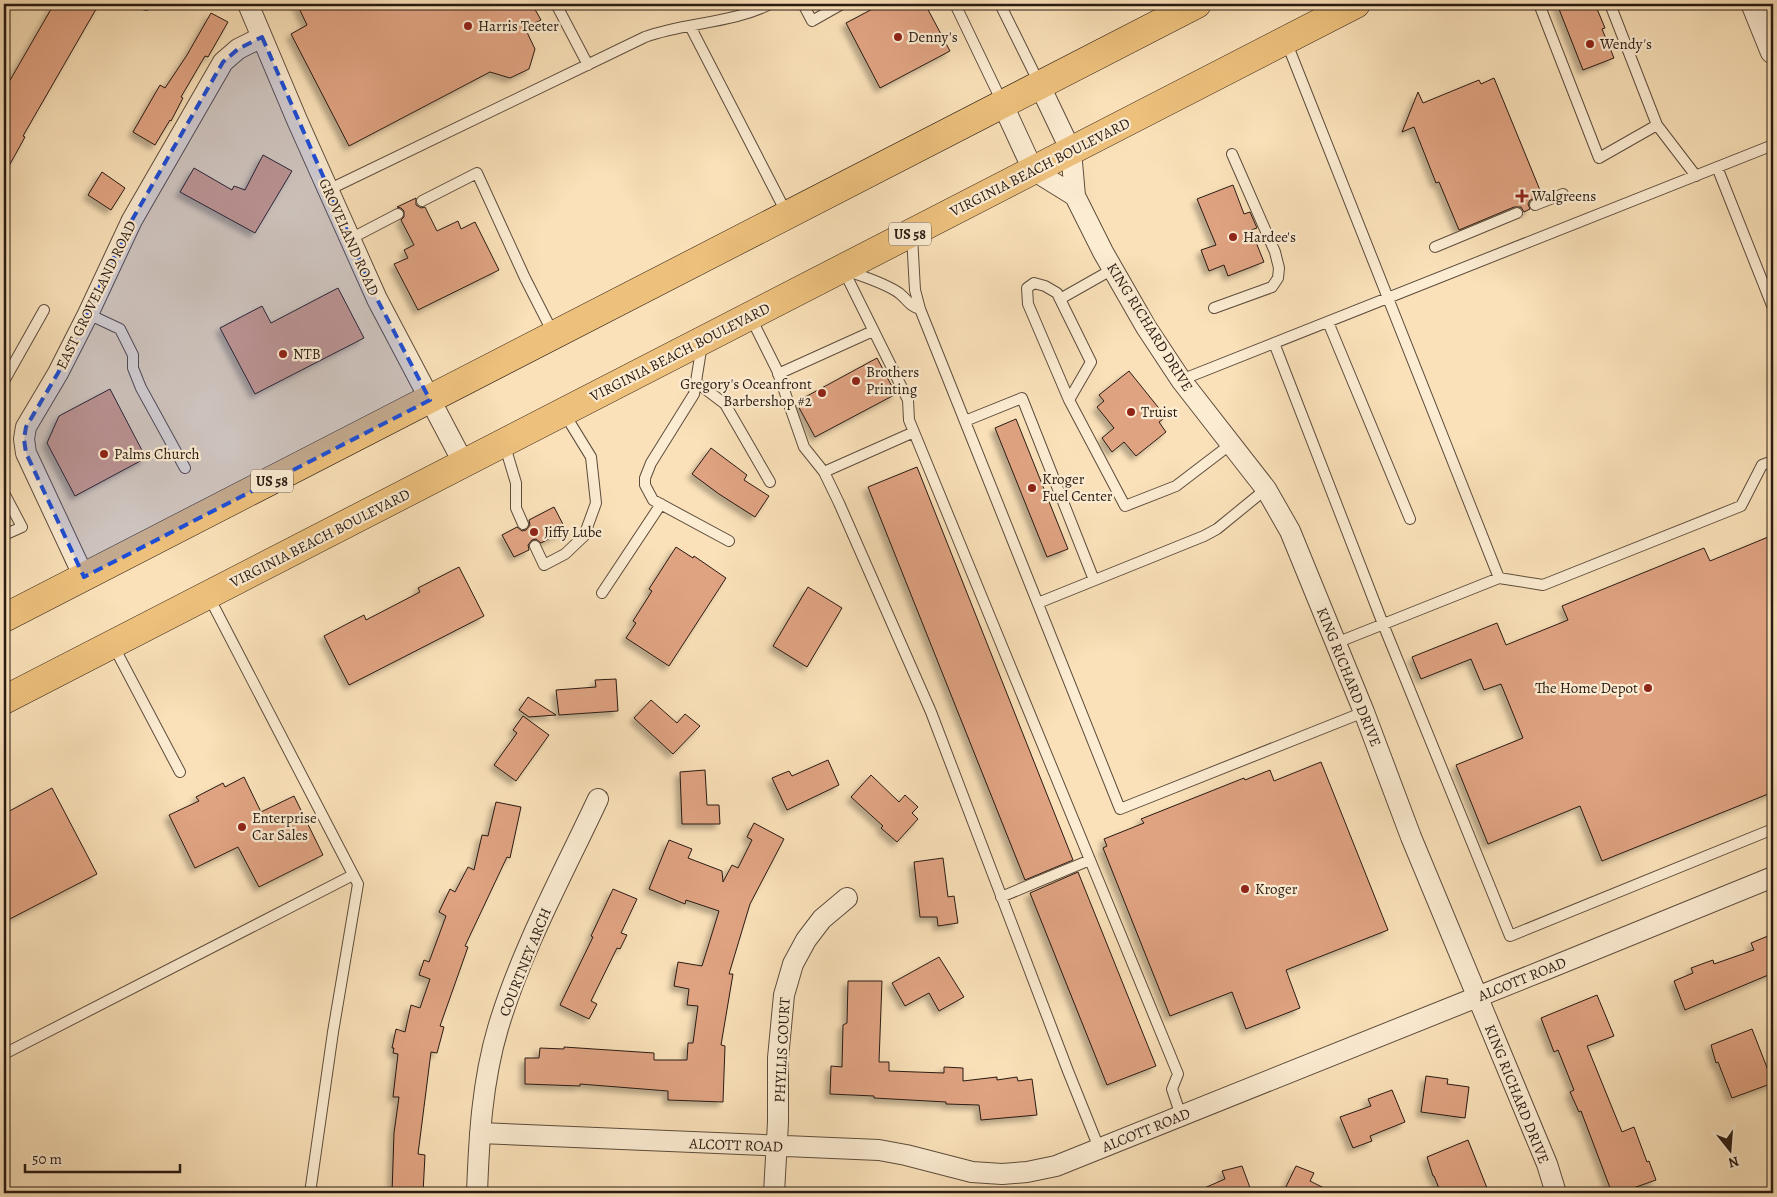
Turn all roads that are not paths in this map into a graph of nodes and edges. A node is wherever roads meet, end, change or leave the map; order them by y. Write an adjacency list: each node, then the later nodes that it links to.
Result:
1 (248, 4): 14 (street, GROVELAND ROAD)
2 (556, 4): 17 (lane)
3 (770, 4): 13 (lane)
4 (803, 4): 5 (lane)
5 (842, 4)
6 (955, 4): 19 (lane)
7 (1000, 4): 18 (lane)
8 (1197, 4): 18 (main road, US 58)
9 (1356, 4): 15 (main road, VIRGINIA BEACH BOULEVARD / US 58)
10 (1539, 4): 20 (lane)
11 (1610, 4): 20 (lane)
12 (1754, 4): 16 (street)
13 (690, 26): 17 (lane); 34 (lane)
14 (262, 37): 27 (street, GROVELAND ROAD); 46 (street, EAST GROVELAND ROAD)
15 (1286, 40): 22 (main road, VIRGINIA BEACH BOULEVARD / US 58); 40 (lane)
16 (1773, 51)
17 (588, 65): 27 (lane)
18 (1040, 86): 19 (main road, US 58); 22 (street)
19 (1003, 105): 25 (street); 34 (main road, US 58)
20 (1657, 125): 26 (lane)
21 (1773, 145): 24 (lane)
22 (1071, 150): 25 (main road, VIRGINIA BEACH BOULEVARD / US 58); 29 (street, KING RICHARD DRIVE)
23 (1232, 154): 42 (lane)
24 (1717, 167): 26 (lane); 43 (lane)
25 (1034, 170): 29 (street); 35 (main road, VIRGINIA BEACH BOULEVARD / US 58)
26 (1696, 176): 40 (lane)
27 (328, 190): 36 (street, GROVELAND ROAD)
28 (1563, 194): 31 (lane)
29 (1075, 196): 39 (street, KING RICHARD DRIVE)
30 (422, 201): 50 (lane)
31 (1535, 205)
32 (1517, 213): 37 (lane)
33 (398, 214): 36 (lane)
34 (788, 215): 50 (main road, US 58)
35 (912, 232): 38 (main road, VIRGINIA BEACH BOULEVARD / US 58); 44 (lane)
36 (350, 239): 57 (street, GROVELAND ROAD)
37 (1435, 247)
38 (842, 268): 44 (lane); 47 (main road, VIRGINIA BEACH BOULEVARD / US 58); 49 (lane)
39 (1112, 269): 41 (lane); 54 (street, KING RICHARD DRIVE)
40 (1388, 298): 48 (lane); 78 (lane)
41 (1060, 299): 58 (lane); 58 (lane)
42 (1214, 308)
43 (1773, 308)
44 (920, 309): 60 (lane)
45 (44, 310): 55 (lane)
46 (88, 314): 66 (lane); 77 (street, EAST GROVELAND ROAD)
47 (750, 316): 51 (main road, VIRGINIA BEACH BOULEVARD / US 58); 53 (lane)
48 (1328, 322): 52 (lane); 72 (lane)
49 (873, 330): 53 (lane); 61 (lane)
50 (554, 336): 57 (main road, US 58)
51 (702, 340): 56 (lane); 59 (main road, VIRGINIA BEACH BOULEVARD / US 58)
52 (1274, 343): 54 (lane); 84 (lane)
53 (778, 374): 67 (lane)
54 (1181, 380): 63 (street, KING RICHARD DRIVE)
55 (4, 381)
56 (696, 382): 68 (lane); 71 (lane)
57 (430, 400): 65 (street, GROVELAND ROAD); 77 (main road, US 58)
58 (1069, 400): 63 (lane)
59 (564, 412): 62 (main road, VIRGINIA BEACH BOULEVARD / US 58); 76 (lane)
60 (965, 421): 79 (lane); 82 (lane)
61 (914, 432): 67 (lane); 92 (lane)
62 (504, 442): 65 (main road, VIRGINIA BEACH BOULEVARD / US 58); 73 (lane)
63 (1231, 444): 69 (street, KING RICHARD DRIVE)
64 (1773, 461): 78 (lane)
65 (464, 464): 81 (main road, VIRGINIA BEACH BOULEVARD / US 58)
66 (185, 468)
67 (824, 472): 95 (lane)
68 (770, 482)
69 (1266, 489): 79 (lane); 85 (street, KING RICHARD DRIVE)
70 (4, 493): 74 (lane)
71 (661, 504): 75 (lane); 80 (lane)
72 (1410, 519)
73 (523, 524)
74 (4, 535)
75 (729, 541)
76 (535, 546)
77 (84, 577): 83 (main road, US 58)
78 (1499, 578): 84 (lane)
79 (1094, 580): 82 (lane)
80 (602, 593)
81 (208, 596): 86 (main road, VIRGINIA BEACH BOULEVARD / US 58); 93 (lane)
82 (1038, 603): 88 (lane)
83 (4, 618)
84 (1383, 624): 85 (lane); 91 (lane)
85 (1336, 643): 88 (street, KING RICHARD DRIVE)
86 (112, 645): 87 (main road, VIRGINIA BEACH BOULEVARD / US 58); 89 (lane)
87 (4, 700)
88 (1364, 712): 97 (street, KING RICHARD DRIVE)
89 (180, 772)
90 (598, 799): 100 (street, COURTNEY ARCH)
91 (1773, 829)
92 (1090, 860): 95 (lane); 99 (lane)
93 (353, 875): 98 (lane); 103 (lane)
94 (1773, 877): 97 (street, ALCOTT ROAD)
95 (1001, 897): 102 (lane)
96 (847, 898): 101 (street, PHYLLIS COURT)
97 (1477, 997): 99 (street, ALCOTT ROAD); 106 (street, KING RICHARD DRIVE)
98 (4, 1054)
99 (1181, 1116): 102 (street, ALCOTT ROAD)
100 (480, 1133): 101 (street, ALCOTT ROAD); 104 (street, COURTNEY ARCH)
101 (776, 1147): 102 (street, ALCOTT ROAD); 105 (street, PHYLLIS COURT)
102 (1099, 1148)
103 (310, 1193)
104 (477, 1193)
105 (774, 1193)
106 (1556, 1193)

